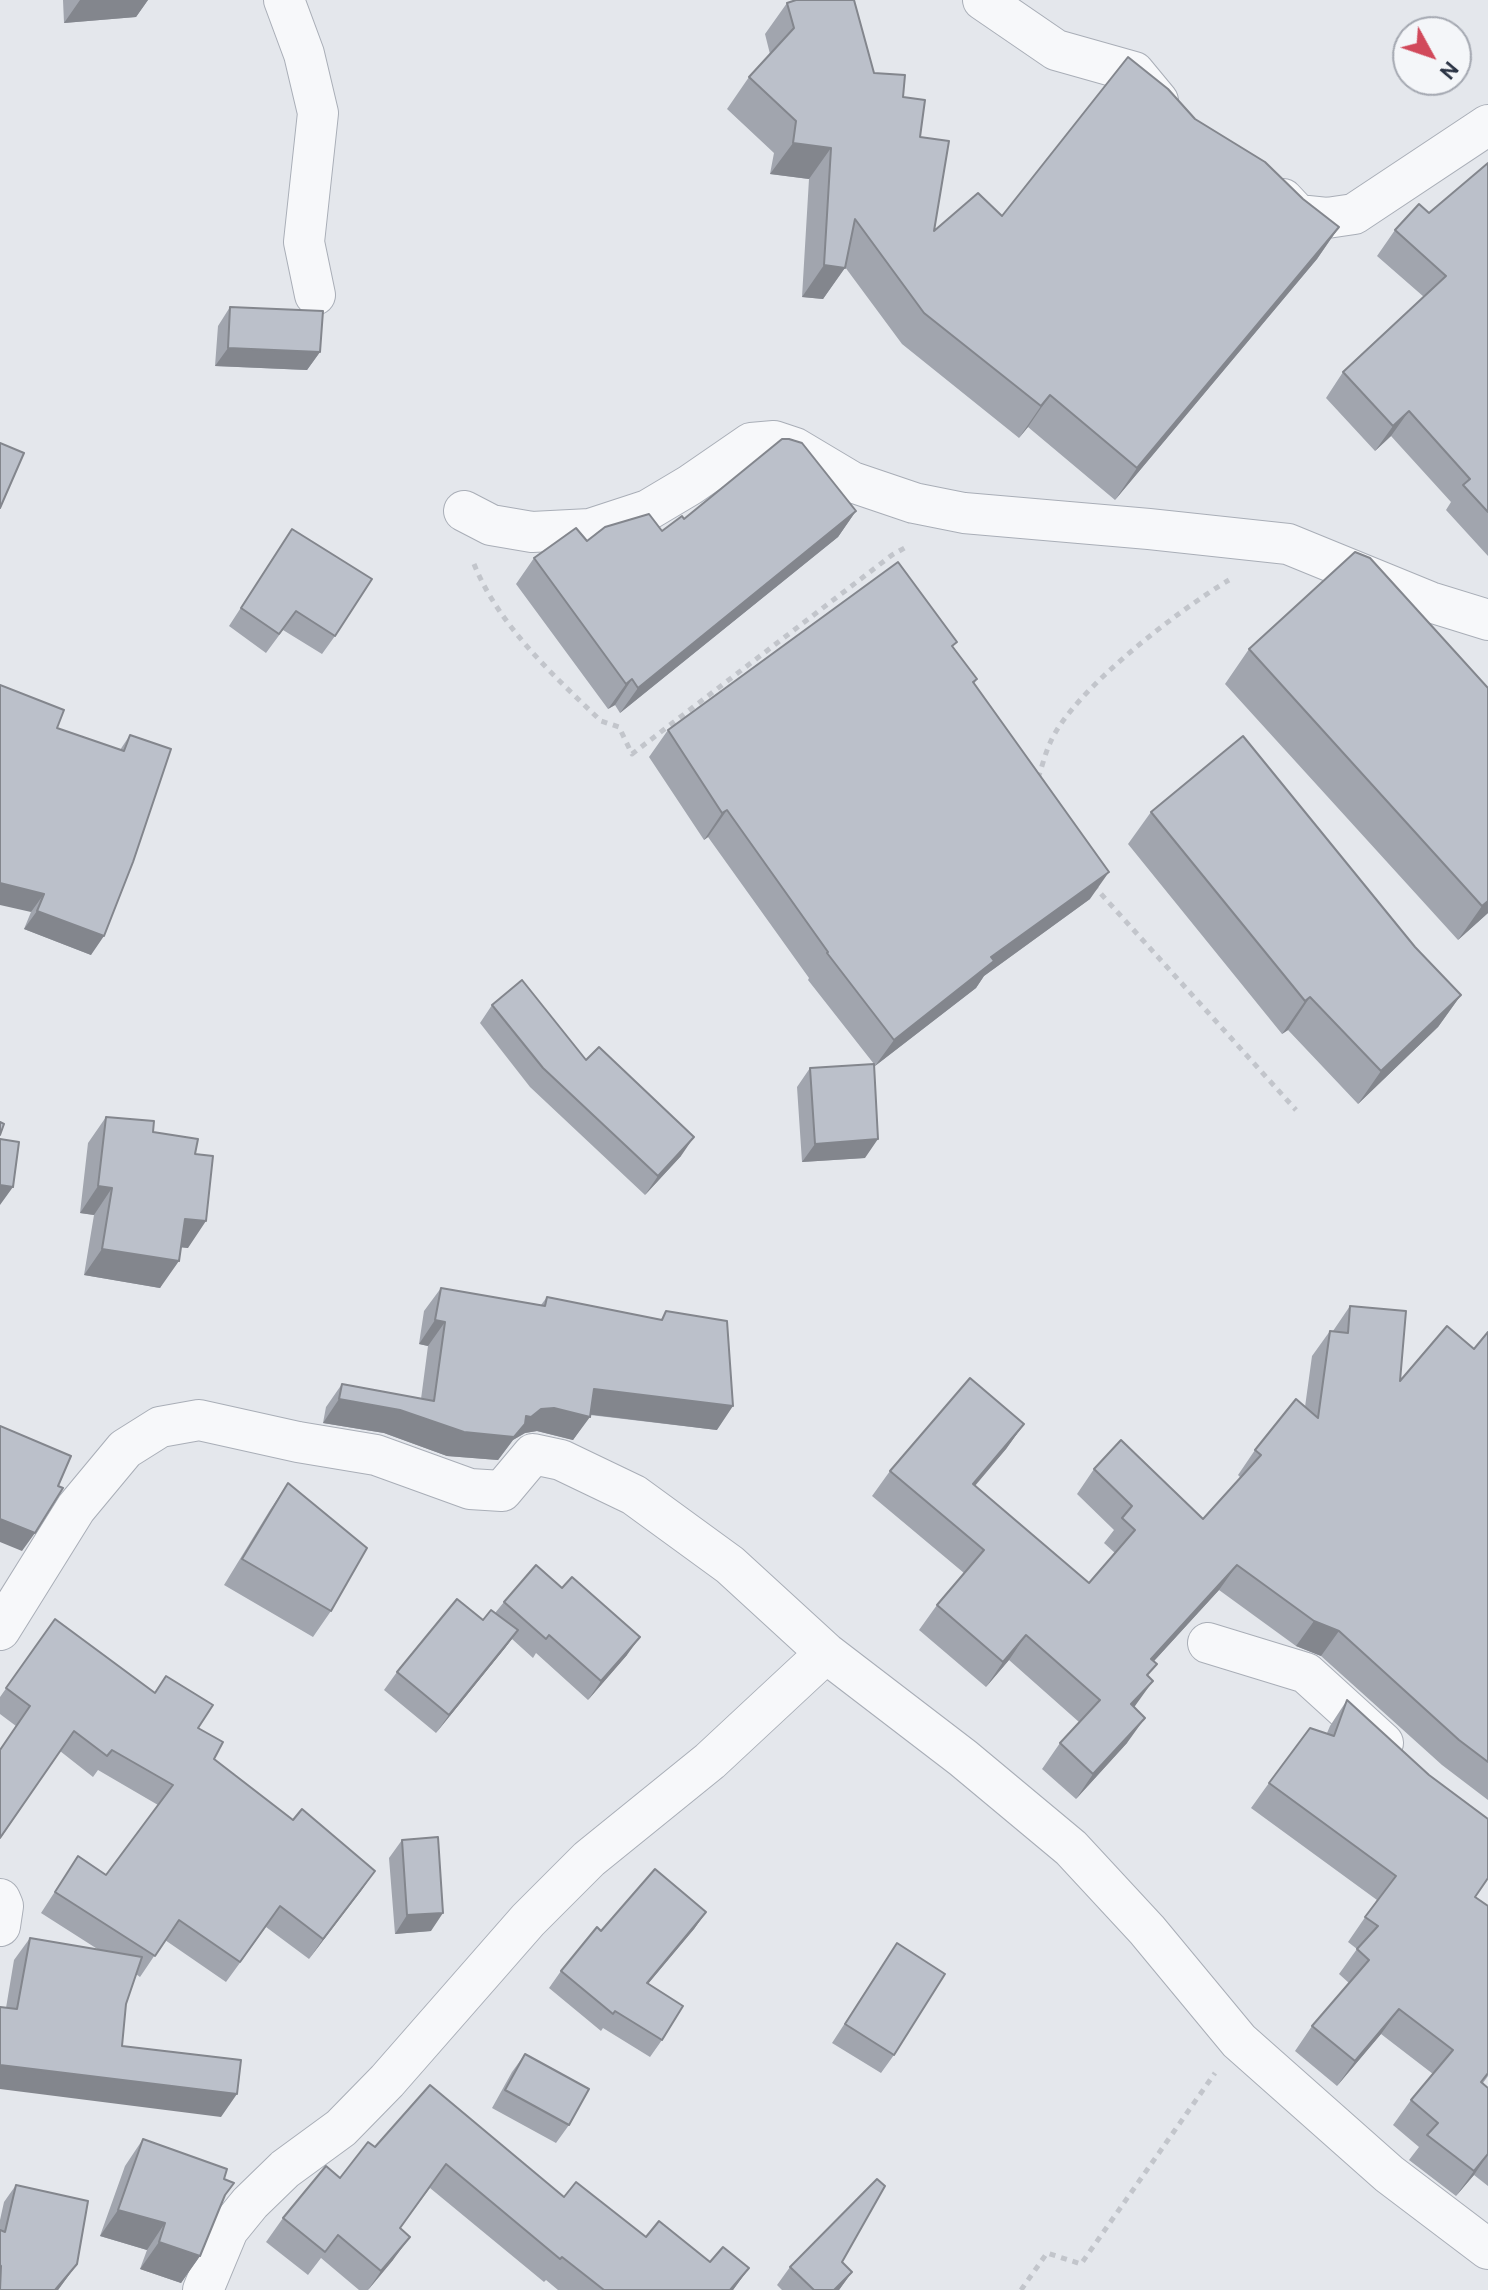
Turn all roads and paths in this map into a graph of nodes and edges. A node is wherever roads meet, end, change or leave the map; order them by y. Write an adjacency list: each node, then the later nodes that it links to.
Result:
1 (284, 0): 6 (street)
2 (983, 0): 4 (street)
3 (1488, 125): 5 (street)
4 (1185, 131)
5 (1257, 176)
6 (315, 295)
7 (464, 511): 8 (street); 8 (path)
8 (964, 513): 9 (street)
9 (1288, 544): 10 (street); 11 (path)
10 (1488, 620)
11 (1037, 781)
12 (1084, 873): 13 (path)
13 (1296, 1110)
14 (0, 1630): 16 (street)
15 (1208, 1643): 17 (street)
16 (826, 1653): 20 (street); 22 (street)
17 (1405, 1763)
18 (0, 1899): 19 (street)
19 (0, 1926)
20 (1239, 2041): 21 (street); 23 (path)
21 (1488, 2249)
22 (203, 2290)
23 (1021, 2290)

